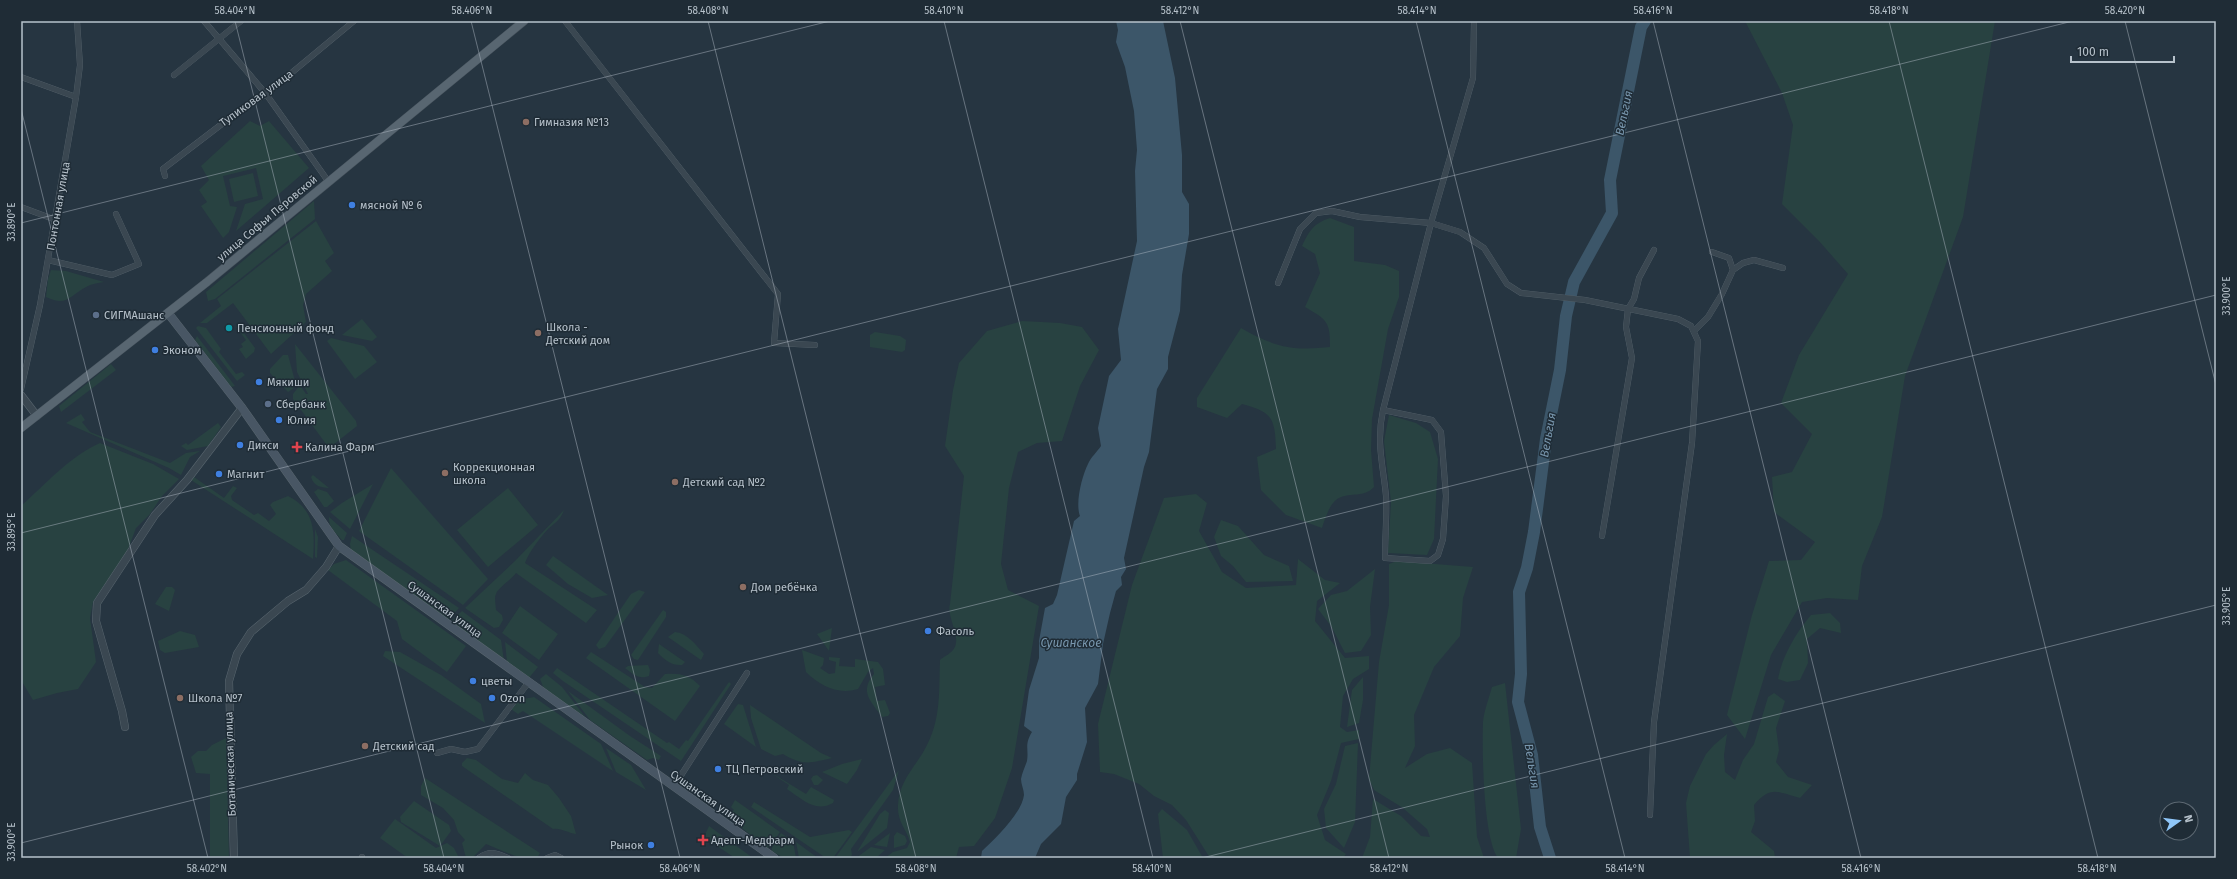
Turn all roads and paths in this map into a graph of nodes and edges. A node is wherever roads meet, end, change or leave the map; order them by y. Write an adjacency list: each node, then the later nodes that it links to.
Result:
1 (77, 21): 12 (street, Понтонная улица)
2 (204, 21): 8 (street)
3 (241, 21): 8 (street)
4 (354, 21): 11 (street, Тупиковая улица)
5 (524, 21): 14 (main road, улица Софьи Перовской)
6 (565, 21): 28 (street)
7 (1474, 21): 18 (street)
8 (219, 40): 9 (street); 11 (street)
9 (174, 75)
10 (21, 77): 12 (street)
11 (266, 94): 13 (street, Тупиковая улица); 14 (street)
12 (76, 97): 17 (street, Понтонная улица)
13 (165, 176)
14 (328, 181): 26 (main road, улица Софьи Перовской)
15 (21, 207): 17 (street)
16 (116, 214): 21 (street)
17 (56, 220): 21 (street, Понтонная улица)
18 (1431, 222): 24 (street); 25 (street); 32 (street)
19 (1654, 250): 25 (street)
20 (1712, 252): 23 (street)
21 (48, 260): 29 (street, Понтонная улица)
22 (1783, 268): 23 (street)
23 (1733, 270): 27 (street)
24 (1278, 283)
25 (1628, 309): 27 (street); 35 (street)
26 (168, 313): 31 (main road, Сушанская улица); 33 (main road, улица Софьи Перовской)
27 (1694, 332): 42 (street)
28 (815, 345)
29 (21, 389)
30 (21, 395): 33 (street)
31 (242, 408): 36 (main road, Сушанская улица); 39 (street)
32 (1383, 410): 32 (street)
33 (37, 416): 34 (main road, улица Софьи Перовской)
34 (21, 428)
35 (1602, 536)
36 (339, 546): 38 (main road, Сушанская улица); 43 (street, Ботаническая улица)
37 (747, 673): 41 (street)
38 (528, 683): 40 (street); 41 (main road, Сушанская улица)
39 (125, 727)
40 (437, 753)
41 (666, 782): 48 (main road, Сушанская улица)
42 (1650, 815)
43 (234, 858)
44 (479, 858): 45 (street)
45 (508, 858)
46 (547, 858): 47 (street)
47 (561, 858)
48 (774, 858)

